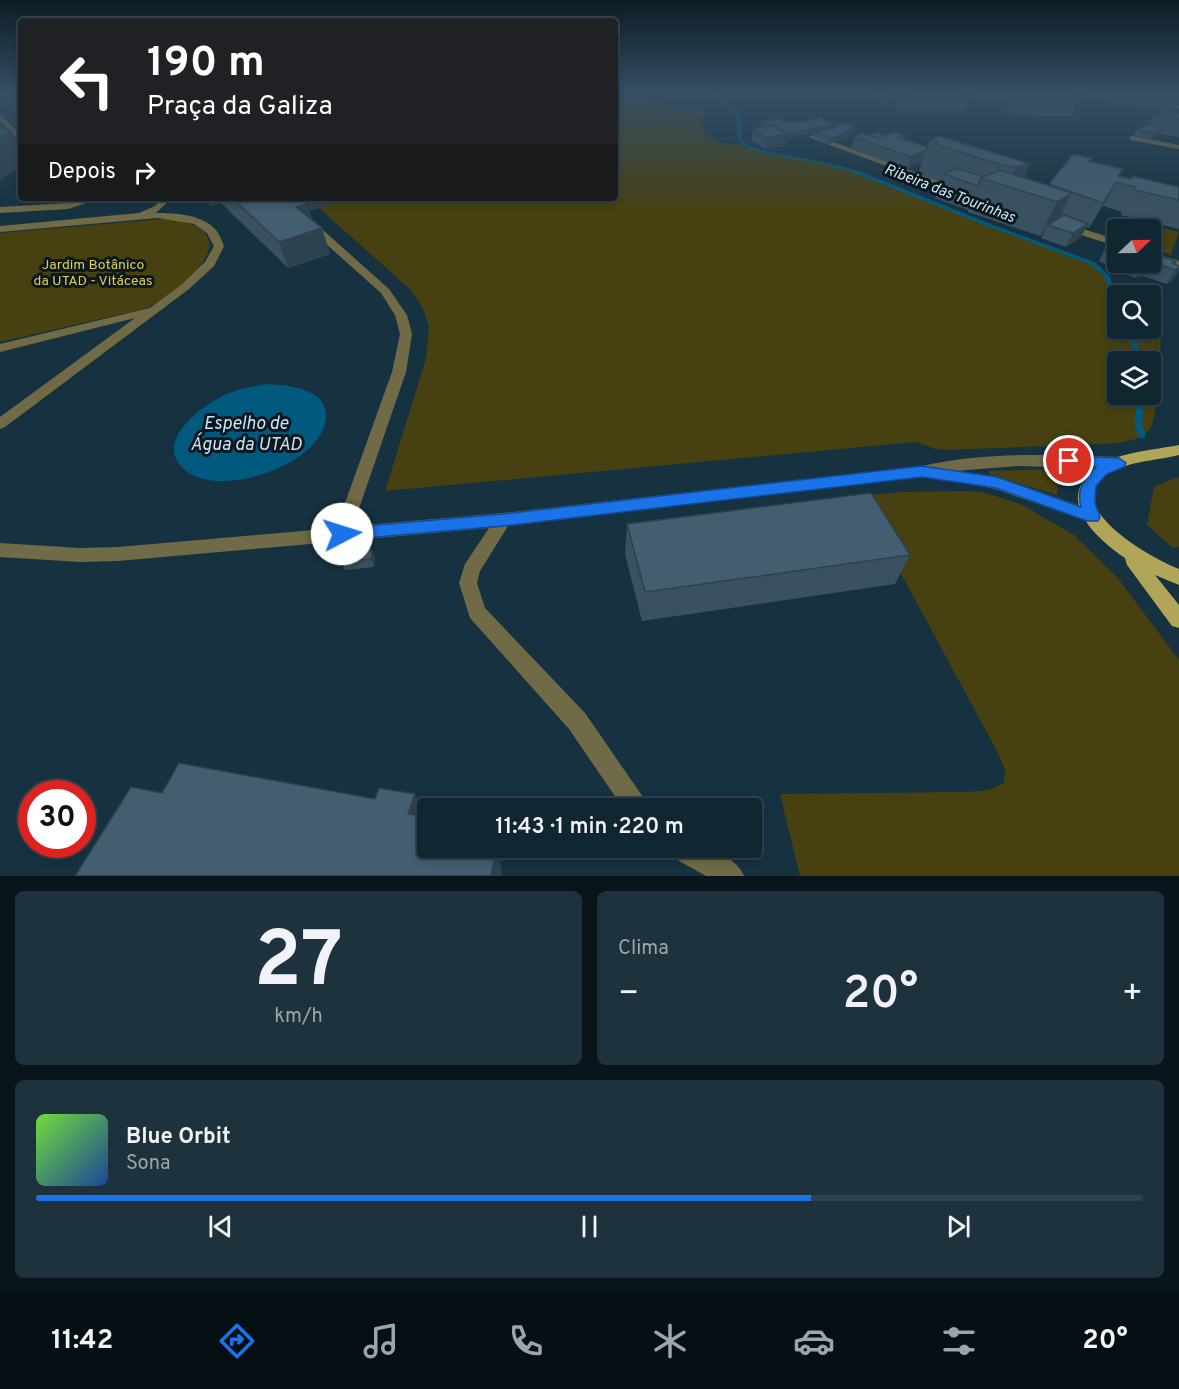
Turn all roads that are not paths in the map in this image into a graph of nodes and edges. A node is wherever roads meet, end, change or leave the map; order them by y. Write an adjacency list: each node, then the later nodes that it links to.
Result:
1 (827, 132): 4 (street)
2 (853, 138): 4 (street)
3 (1133, 138): 5 (street)
4 (836, 147): 6 (street)
5 (1179, 147)
6 (964, 192)
7 (87, 201): 10 (street)
8 (165, 201): 12 (street)
9 (170, 201): 13 (street)
10 (0, 210)
11 (300, 215): 27 (street)
12 (141, 216): 13 (street); 15 (street)
13 (190, 219): 19 (street)
14 (1058, 224): 16 (street)
15 (0, 229)
16 (1107, 240)
17 (1161, 259): 18 (street)
18 (1179, 265)
19 (158, 309): 20 (street); 21 (street)
20 (0, 348)
21 (0, 424)
22 (1176, 447): 23 (main road)
23 (1119, 463): 24 (street); 25 (main road)
24 (922, 472): 25 (street); 26 (street)
25 (1092, 517): 29 (main road)
26 (503, 520): 27 (street); 32 (street)
27 (342, 534): 28 (street)
28 (0, 550)
29 (1126, 550): 30 (main road); 31 (main road)
30 (1179, 578)
31 (1179, 620)
32 (630, 798)
33 (698, 858): 34 (street)
34 (730, 876)

